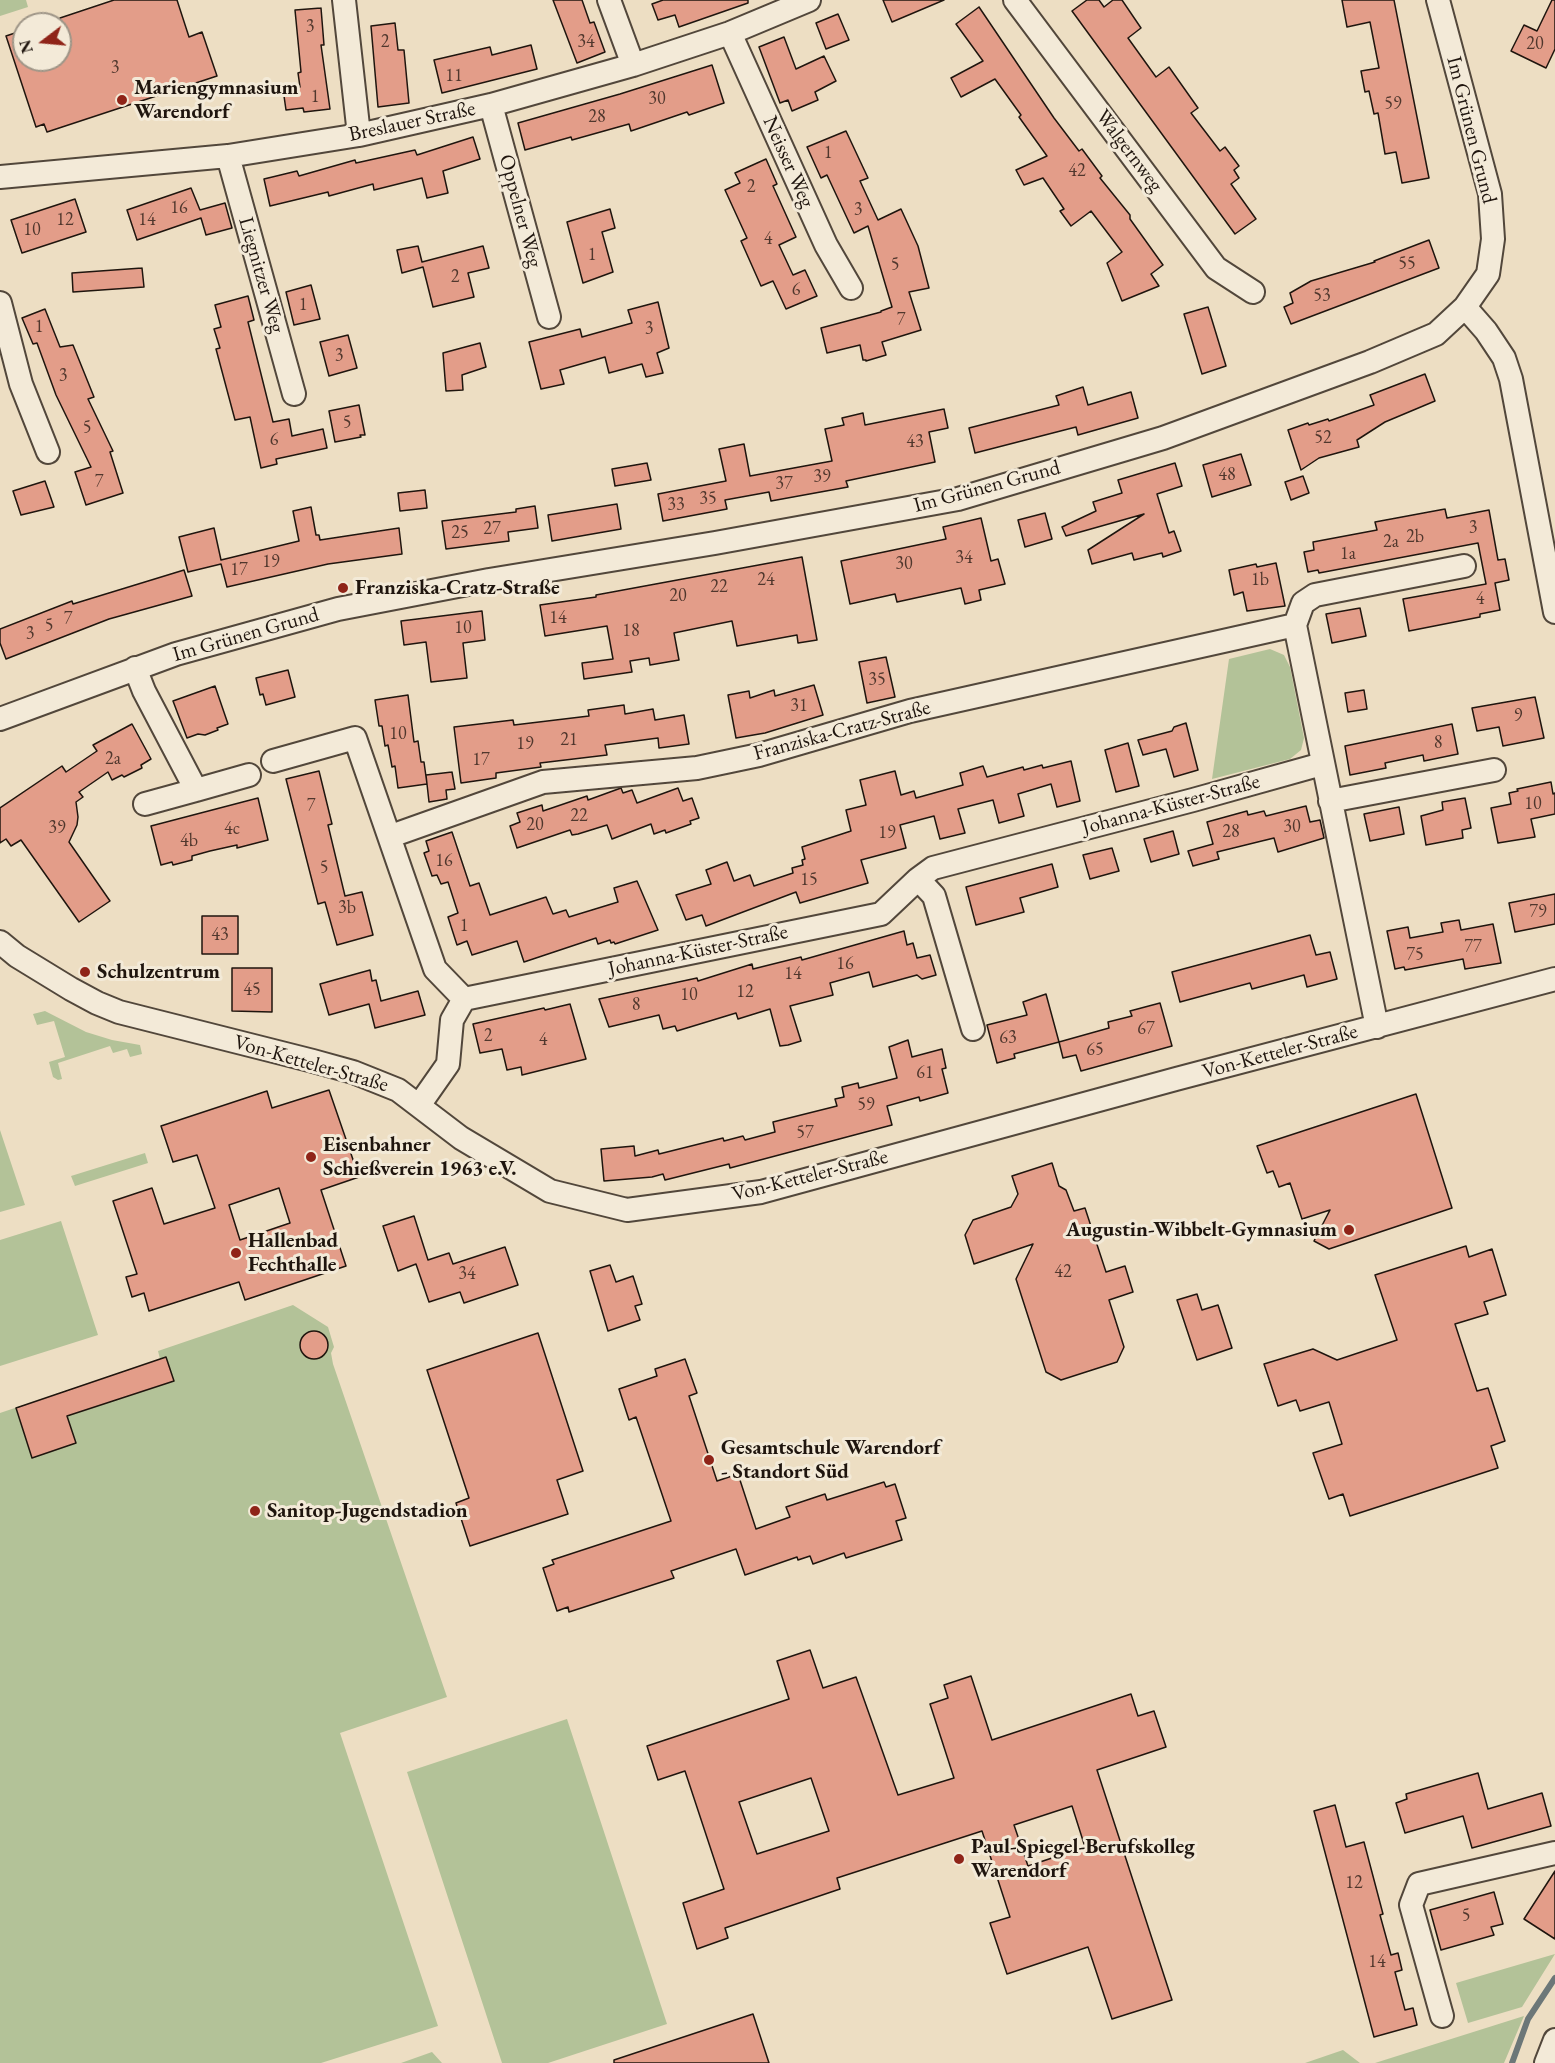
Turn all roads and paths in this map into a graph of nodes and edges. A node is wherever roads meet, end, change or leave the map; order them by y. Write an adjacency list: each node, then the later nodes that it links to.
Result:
1 (344, 0): 9 (street)
2 (609, 0): 7 (street)
3 (809, 0): 6 (street, Breslauer Straße)
4 (1015, 0): 13 (street, Walgernweg)
5 (1438, 0): 15 (street, Im Grünen Grund)
6 (730, 33): 7 (street, Breslauer Straße); 12 (street, Neisser Weg)
7 (633, 65): 8 (street, Breslauer Straße)
8 (491, 105): 9 (street, Breslauer Straße); 16 (street, Oppelner Weg)
9 (359, 135): 10 (street, Breslauer Straße)
10 (228, 156): 11 (street, Breslauer Straße); 17 (street, Liegnitzer Weg)
11 (0, 177)
12 (850, 288)
13 (1253, 292)
14 (0, 303): 18 (street)
15 (1465, 307): 20 (street); 22 (street, Im Grünen Grund)
16 (549, 317)
17 (294, 394)
18 (48, 452)
19 (1464, 566): 21 (street)
20 (1555, 612)
21 (1295, 625): 25 (street); 31 (street, Franziska-Cratz-Straße)
22 (135, 668): 23 (street, Im Grünen Grund); 28 (street)
23 (0, 719)
24 (273, 762): 31 (street)
25 (1322, 764): 29 (street); 32 (street, Johanna-Küster-Straße)
26 (1494, 770): 29 (street)
27 (249, 775): 28 (street)
28 (196, 790): 30 (street)
29 (1330, 801): 36 (street)
30 (145, 804)
31 (391, 836): 35 (street)
32 (918, 879): 35 (street, Johanna-Küster-Straße); 37 (street)
33 (0, 942): 38 (street, Von-Ketteler-Straße)
34 (1555, 979): 36 (street, Von-Ketteler-Straße)
35 (464, 999): 38 (street)
36 (1377, 1026): 38 (street, Von-Ketteler-Straße)
37 (973, 1029)
38 (420, 1104)
39 (1555, 1853): 40 (street)
40 (1442, 2016)
41 (1555, 2040): 42 (street)
42 (1546, 2063)

